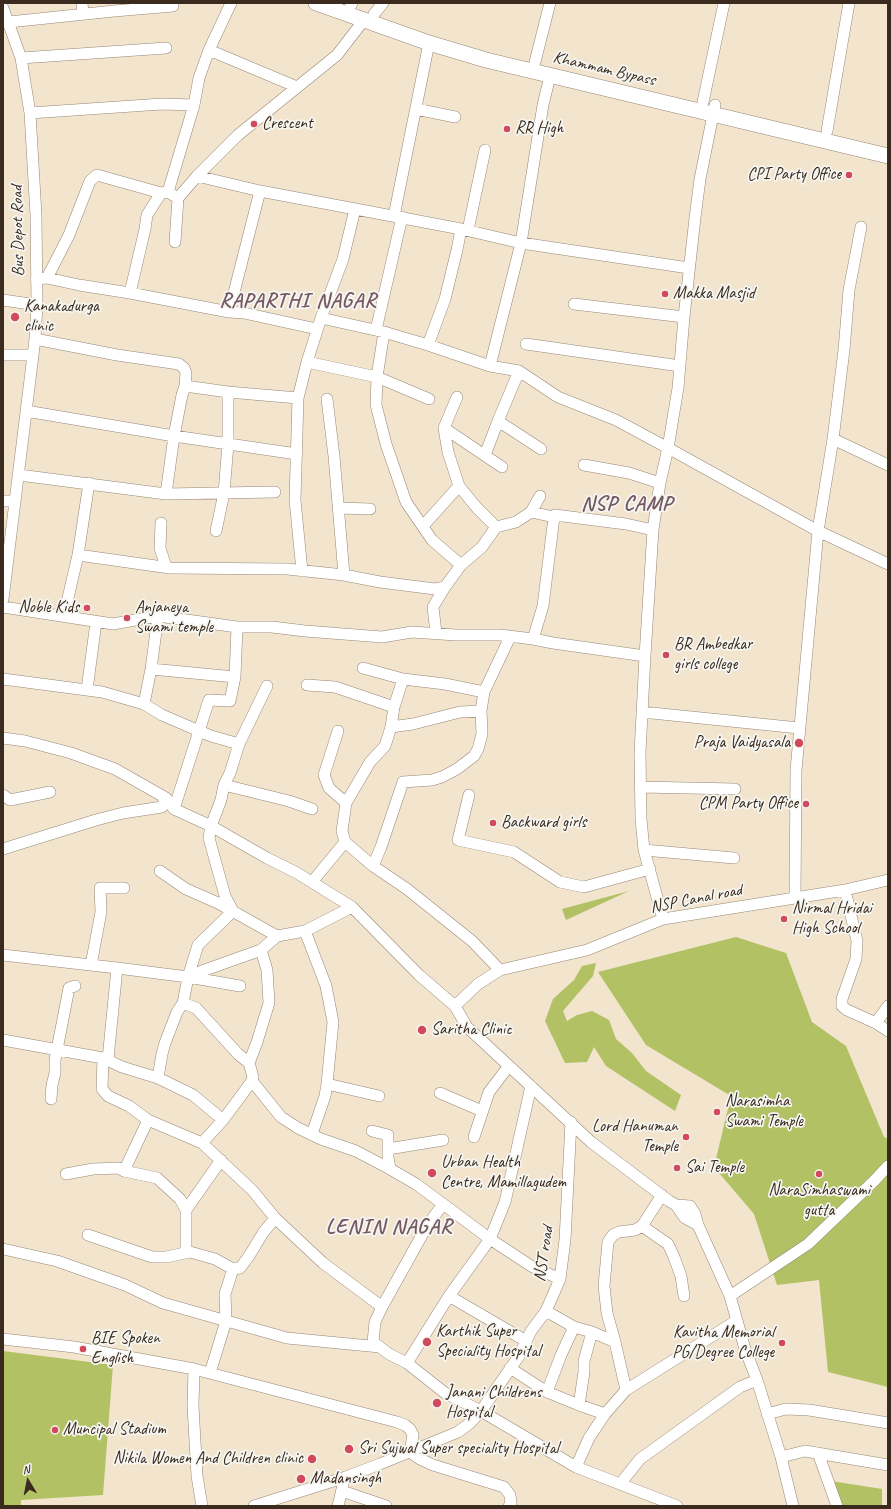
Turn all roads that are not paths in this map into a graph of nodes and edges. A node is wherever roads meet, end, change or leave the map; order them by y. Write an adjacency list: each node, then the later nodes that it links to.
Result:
1 (231, 3): 15 (street)
2 (316, 3): 11 (highway, Khammam Bypass)
3 (550, 3): 17 (street)
4 (724, 3): 21 (street)
5 (849, 3): 25 (street)
6 (350, 4): 11 (highway, Khammam Bypass)
7 (173, 6): 8 (street)
8 (114, 7): 10 (street)
9 (3, 8): 12 (street, Bus Depot Road)
10 (83, 8): 12 (street)
11 (374, 12): 13 (highway, Khammam Bypass); 17 (highway, Khammam Bypass); 19 (street)
12 (9, 22): 16 (street, Bus Depot Road)
13 (429, 42): 18 (highway, Khammam Bypass); 22 (street)
14 (166, 48): 16 (street)
15 (209, 50): 19 (street); 20 (street)
16 (20, 58): 23 (street, Bus Depot Road)
17 (535, 62): 21 (highway, Khammam Bypass)
18 (550, 76): 21 (highway, Khammam Bypass); 37 (street)
19 (297, 87): 28 (street)
20 (194, 105): 23 (street); 30 (street)
21 (710, 107): 25 (highway, Khammam Bypass); 27 (highway, Khammam Bypass); 38 (street)
22 (416, 109): 24 (street); 33 (street)
23 (30, 113): 39 (street, Bus Depot Road)
24 (455, 117)
25 (827, 131): 27 (highway, Khammam Bypass)
26 (485, 150): 35 (street)
27 (885, 150)
28 (197, 176): 29 (street); 31 (street)
29 (260, 191): 32 (street); 44 (street)
30 (164, 193): 31 (street); 39 (street); 40 (street)
31 (178, 198): 36 (street)
32 (356, 209): 33 (street); 46 (street)
33 (398, 217): 35 (street); 48 (street)
34 (861, 227): 69 (street)
35 (465, 230): 37 (street); 51 (street)
36 (175, 242)
37 (521, 243): 38 (street); 55 (street)
38 (689, 268): 45 (street)
39 (42, 278): 40 (street); 43 (street, Bus Depot Road)
40 (130, 292): 44 (street)
41 (3, 300): 43 (street)
42 (574, 304): 45 (street)
43 (37, 305): 49 (street, Bus Depot Road)
44 (229, 312): 47 (street)
45 (684, 317): 56 (street)
46 (321, 318): 47 (street); 48 (street)
47 (317, 329): 54 (street)
48 (380, 331): 51 (street); 58 (street)
49 (35, 339): 53 (street, Bus Depot Road); 59 (street)
50 (526, 344): 56 (street)
51 (428, 345): 55 (street)
52 (3, 355): 53 (street)
53 (33, 355): 65 (street, Bus Depot Road)
54 (307, 362): 58 (street); 62 (street)
55 (490, 366): 57 (street)
56 (680, 366): 71 (street)
57 (519, 371): 66 (street); 71 (street)
58 (377, 377): 64 (street); 93 (street)
59 (185, 386): 60 (street); 68 (street)
60 (228, 392): 62 (street); 70 (street)
61 (457, 397): 67 (street)
62 (298, 398): 73 (street)
63 (327, 399): 88 (street)
64 (429, 399)
65 (26, 411): 68 (street); 78 (street, Bus Depot Road)
66 (498, 421): 72 (street); 74 (street)
67 (444, 428): 74 (street); 81 (street)
68 (174, 436): 70 (street); 84 (street)
69 (833, 439): 75 (street); 97 (street)
70 (228, 444): 73 (street); 83 (street)
71 (668, 448): 79 (street); 97 (street)
72 (541, 449)
73 (297, 454): 102 (street)
74 (485, 455): 76 (street)
75 (888, 465)
76 (502, 466)
77 (584, 466): 79 (street)
78 (19, 475): 80 (street); 87 (street, Bus Depot Road)
79 (660, 483): 95 (street)
80 (89, 484): 84 (street); 98 (street)
81 (459, 486): 93 (street); 94 (street)
82 (275, 492): 83 (street)
83 (224, 493): 84 (street); 96 (street)
84 (166, 494)
85 (540, 496): 90 (street)
86 (3, 501): 87 (street)
87 (15, 501): 105 (street, Bus Depot Road)
88 (339, 508): 89 (street); 103 (street)
89 (370, 509)
90 (531, 512): 91 (street); 94 (street)
91 (554, 517): 95 (street); 114 (street)
92 (161, 522): 101 (street)
93 (423, 526): 100 (street)
94 (496, 527): 100 (street)
95 (653, 530): 115 (street)
96 (216, 531)
97 (818, 531): 99 (street); 130 (street)
98 (78, 555): 101 (street); 108 (street)
99 (888, 564)
100 (461, 566): 104 (street)
101 (166, 567): 102 (street)
102 (302, 571): 103 (street)
103 (344, 575): 104 (street)
104 (446, 587): 112 (street)
105 (3, 595): 106 (street, Bus Depot Road)
106 (3, 599)
107 (3, 607): 108 (street)
108 (64, 616): 110 (street)
109 (158, 616): 110 (street); 111 (street); 117 (street)
110 (96, 622): 123 (street)
111 (238, 627): 112 (street); 118 (street)
112 (436, 633): 113 (street)
113 (510, 637): 114 (street); 124 (street)
114 (533, 639): 115 (street)
115 (645, 656): 128 (street)
116 (363, 668): 120 (street)
117 (151, 669): 118 (street); 125 (street)
118 (235, 677): 131 (street)
119 (3, 679): 123 (street)
120 (403, 679): 124 (street); 126 (street)
121 (306, 685): 126 (street)
122 (267, 686): 134 (street)
123 (87, 690): 125 (street)
124 (484, 692): 127 (street)
125 (144, 704): 131 (street)
126 (394, 707): 129 (street)
127 (481, 711): 129 (street); 150 (street)
128 (642, 712): 130 (street); 136 (street)
129 (391, 727): 142 (street)
130 (799, 728): 157 (street)
131 (199, 730): 134 (street); 143 (street)
132 (338, 731): 142 (street)
133 (3, 738): 141 (street)
134 (239, 744): 135 (street)
135 (224, 785): 144 (street); 145 (street)
136 (641, 787): 137 (street); 148 (street)
137 (735, 789)
138 (50, 792): 139 (street)
139 (3, 795)
140 (469, 796): 151 (street)
141 (166, 798): 143 (street); 147 (street)
142 (346, 804): 146 (street)
143 (174, 808): 145 (street)
144 (312, 809)
145 (211, 826): 154 (street); 159 (street)
146 (345, 842): 150 (street); 154 (street)
147 (3, 849)
148 (644, 850): 149 (street); 151 (street)
149 (734, 858)
150 (373, 866): 167 (street)
151 (650, 869): 160 (street)
152 (160, 871): 159 (street)
153 (888, 880): 156 (street, NSP Canal road)
154 (312, 882): 158 (street)
155 (124, 888): 165 (street)
156 (845, 890): 157 (street, NSP Canal road); 174 (street)
157 (796, 898): 160 (street, NSP Canal road)
158 (352, 907): 161 (street); 172 (street)
159 (233, 911): 162 (street); 168 (street)
160 (663, 919): 167 (street, NSP Canal road)
161 (305, 931): 162 (street); 183 (street)
162 (277, 936): 163 (street)
163 (261, 950): 168 (street); 179 (street)
164 (3, 955): 165 (street)
165 (91, 965): 166 (street)
166 (117, 968): 168 (street); 178 (street)
167 (500, 970): 172 (street, NSP Canal road)
168 (188, 978): 170 (street); 171 (street)
169 (75, 986): 177 (street)
170 (240, 986)
171 (183, 1003): 179 (street); 181 (street)
172 (455, 1006): 180 (street)
173 (888, 1006): 174 (street)
174 (876, 1023): 175 (street)
175 (888, 1032)
176 (3, 1040): 177 (street)
177 (57, 1049): 178 (street); 187 (street)
178 (105, 1059): 181 (street); 189 (street)
179 (249, 1063): 182 (street)
180 (508, 1067): 184 (street); 188 (street)
181 (158, 1078): 190 (street)
182 (252, 1082): 190 (street); 193 (street)
183 (327, 1084): 186 (street); 193 (street)
184 (531, 1086): 191 (street); 209 (street)
185 (440, 1093): 188 (street)
186 (379, 1096)
187 (51, 1099)
188 (482, 1111): 194 (street)
189 (148, 1120): 196 (street); 201 (street)
190 (223, 1120): 196 (street)
191 (571, 1122): 203 (street); 213 (street, NST road)
192 (372, 1131): 197 (street)
193 (312, 1134): 200 (street)
194 (474, 1137)
195 (443, 1140): 197 (street)
196 (202, 1143): 198 (street)
197 (388, 1149): 200 (street)
198 (221, 1160): 205 (street); 206 (street)
199 (888, 1166): 216 (street)
200 (390, 1169): 204 (street)
201 (124, 1171): 202 (street); 205 (street)
202 (66, 1174)
203 (662, 1195): 207 (street); 216 (street)
204 (443, 1204): 209 (street); 217 (street)
205 (186, 1210): 211 (street)
206 (275, 1218): 212 (street); 217 (street)
207 (642, 1226): 215 (street); 225 (street)
208 (88, 1235): 211 (street)
209 (490, 1239): 213 (street); 214 (street)
210 (3, 1249): 219 (street)
211 (186, 1253): 212 (street)
212 (233, 1269): 219 (street)
213 (560, 1278): 218 (street, NST road)
214 (449, 1296): 224 (street); 227 (street)
215 (684, 1296)
216 (730, 1296): 220 (street)
217 (382, 1306): 226 (street)
218 (546, 1311): 221 (street); 224 (street, NST road)
219 (226, 1321): 226 (street); 230 (street)
220 (736, 1321): 231 (street); 232 (street)
221 (574, 1327): 222 (street); 233 (street)
222 (592, 1332): 225 (street); 234 (street)
223 (3, 1339): 229 (street)
224 (526, 1341): 228 (street, NST road)
225 (615, 1342): 232 (street)
226 (380, 1347): 227 (street)
227 (407, 1363): 235 (street)
228 (510, 1368): 233 (street); 235 (street, NST road)
229 (194, 1369): 230 (street); 247 (street)
230 (210, 1373): 239 (street)
231 (757, 1380): 237 (street); 245 (street)
232 (626, 1390): 236 (street)
233 (547, 1392): 234 (street)
234 (579, 1406): 236 (street)
235 (481, 1410): 239 (street, NST road); 243 (street)
236 (605, 1414): 243 (street)
237 (767, 1414): 238 (street); 241 (street)
238 (888, 1423)
239 (410, 1452): 244 (street, NST road); 251 (street)
240 (818, 1453): 241 (street); 242 (street); 254 (street)
241 (781, 1457): 253 (street)
242 (888, 1465)
243 (576, 1467): 245 (street)
244 (346, 1477): 246 (street); 248 (street, NST road)
245 (622, 1484): 252 (street)
246 (342, 1491): 249 (street); 250 (street)
247 (202, 1506)
248 (254, 1506)
249 (338, 1506)
250 (386, 1506)
251 (509, 1506)
252 (677, 1506)
253 (793, 1506)
254 (837, 1506)

